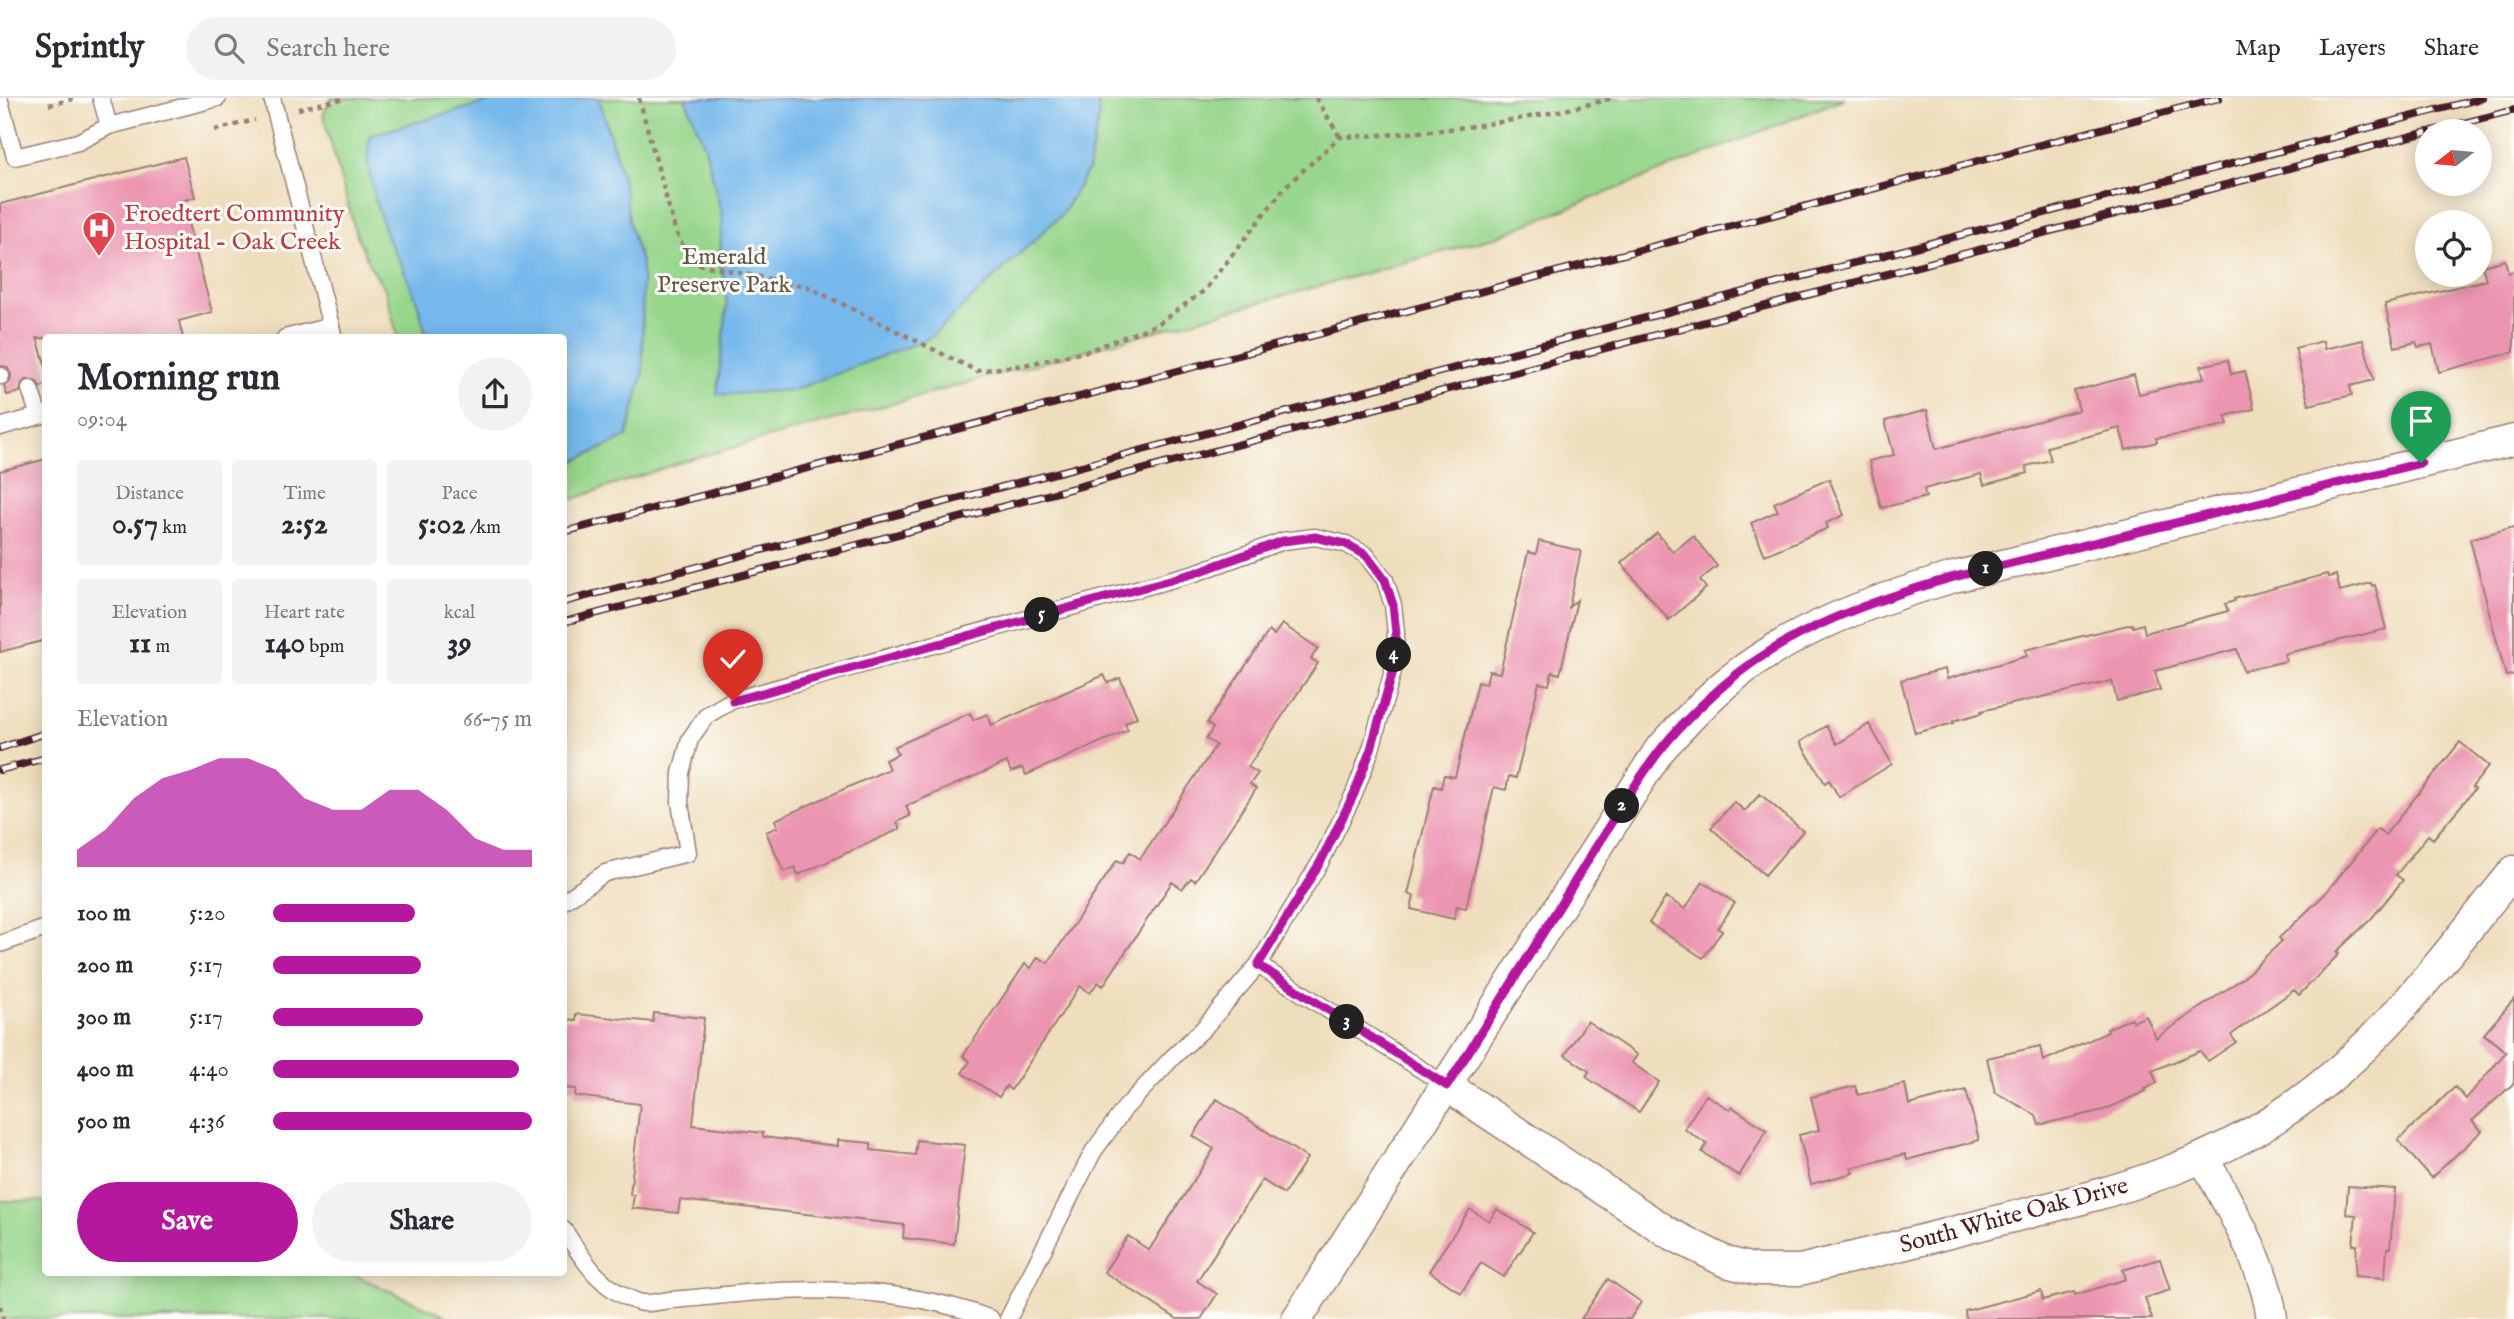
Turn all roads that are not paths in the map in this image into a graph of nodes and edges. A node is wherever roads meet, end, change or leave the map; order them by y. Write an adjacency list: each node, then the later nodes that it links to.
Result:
1 (102, 98): 5 (lane)
2 (218, 98): 5 (lane)
3 (272, 98): 6 (lane)
4 (0, 101): 5 (lane)
5 (109, 126)
6 (333, 332)
7 (30, 389): 8 (lane)
8 (42, 415): 9 (lane)
9 (0, 427)
10 (2514, 440): 16 (street)
11 (2514, 871): 17 (street, South White Oak Drive)
12 (567, 899): 15 (lane)
13 (42, 929): 14 (lane)
14 (0, 944)
15 (1258, 965): 16 (lane); 20 (lane)
16 (1447, 1086): 17 (street, South White Oak Drive); 21 (street)
17 (2203, 1159): 22 (street)
18 (567, 1235): 19 (lane)
19 (991, 1319)
20 (1008, 1319)
21 (1297, 1319)
22 (2272, 1319)

